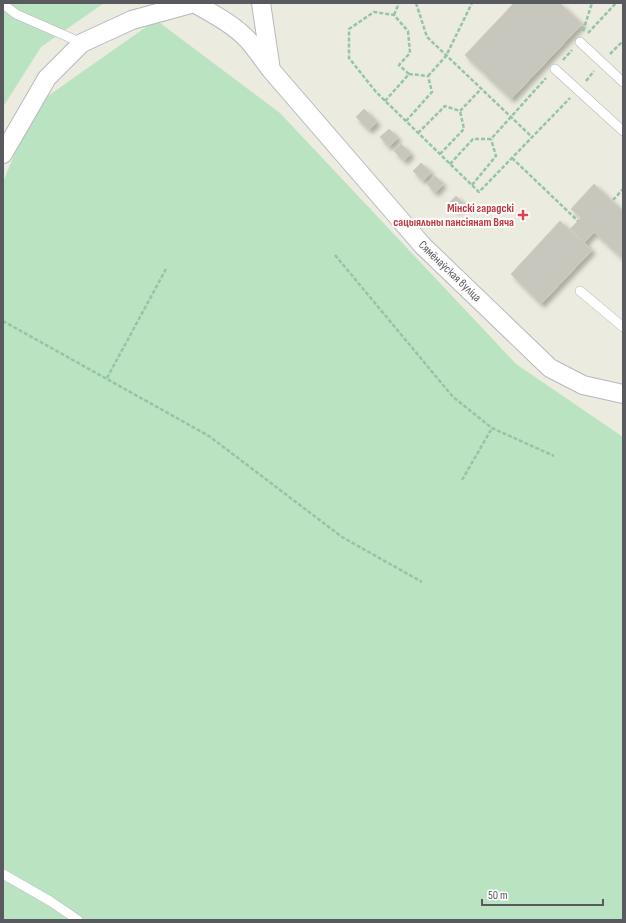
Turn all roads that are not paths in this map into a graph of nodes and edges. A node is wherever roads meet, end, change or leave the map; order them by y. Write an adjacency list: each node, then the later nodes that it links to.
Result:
1 (261, 3): 6 (street)
2 (3, 4): 4 (lane)
3 (580, 42): 7 (lane)
4 (82, 43): 6 (street, Сямёнаўская вуліца); 9 (street)
5 (555, 69): 8 (lane)
6 (271, 70): 12 (street, Сямёнаўская вуліца)
7 (623, 82)
8 (623, 132)
9 (3, 154)
10 (580, 291): 11 (lane)
11 (623, 327)
12 (623, 394)
13 (3, 874): 14 (lane)
14 (78, 920)

